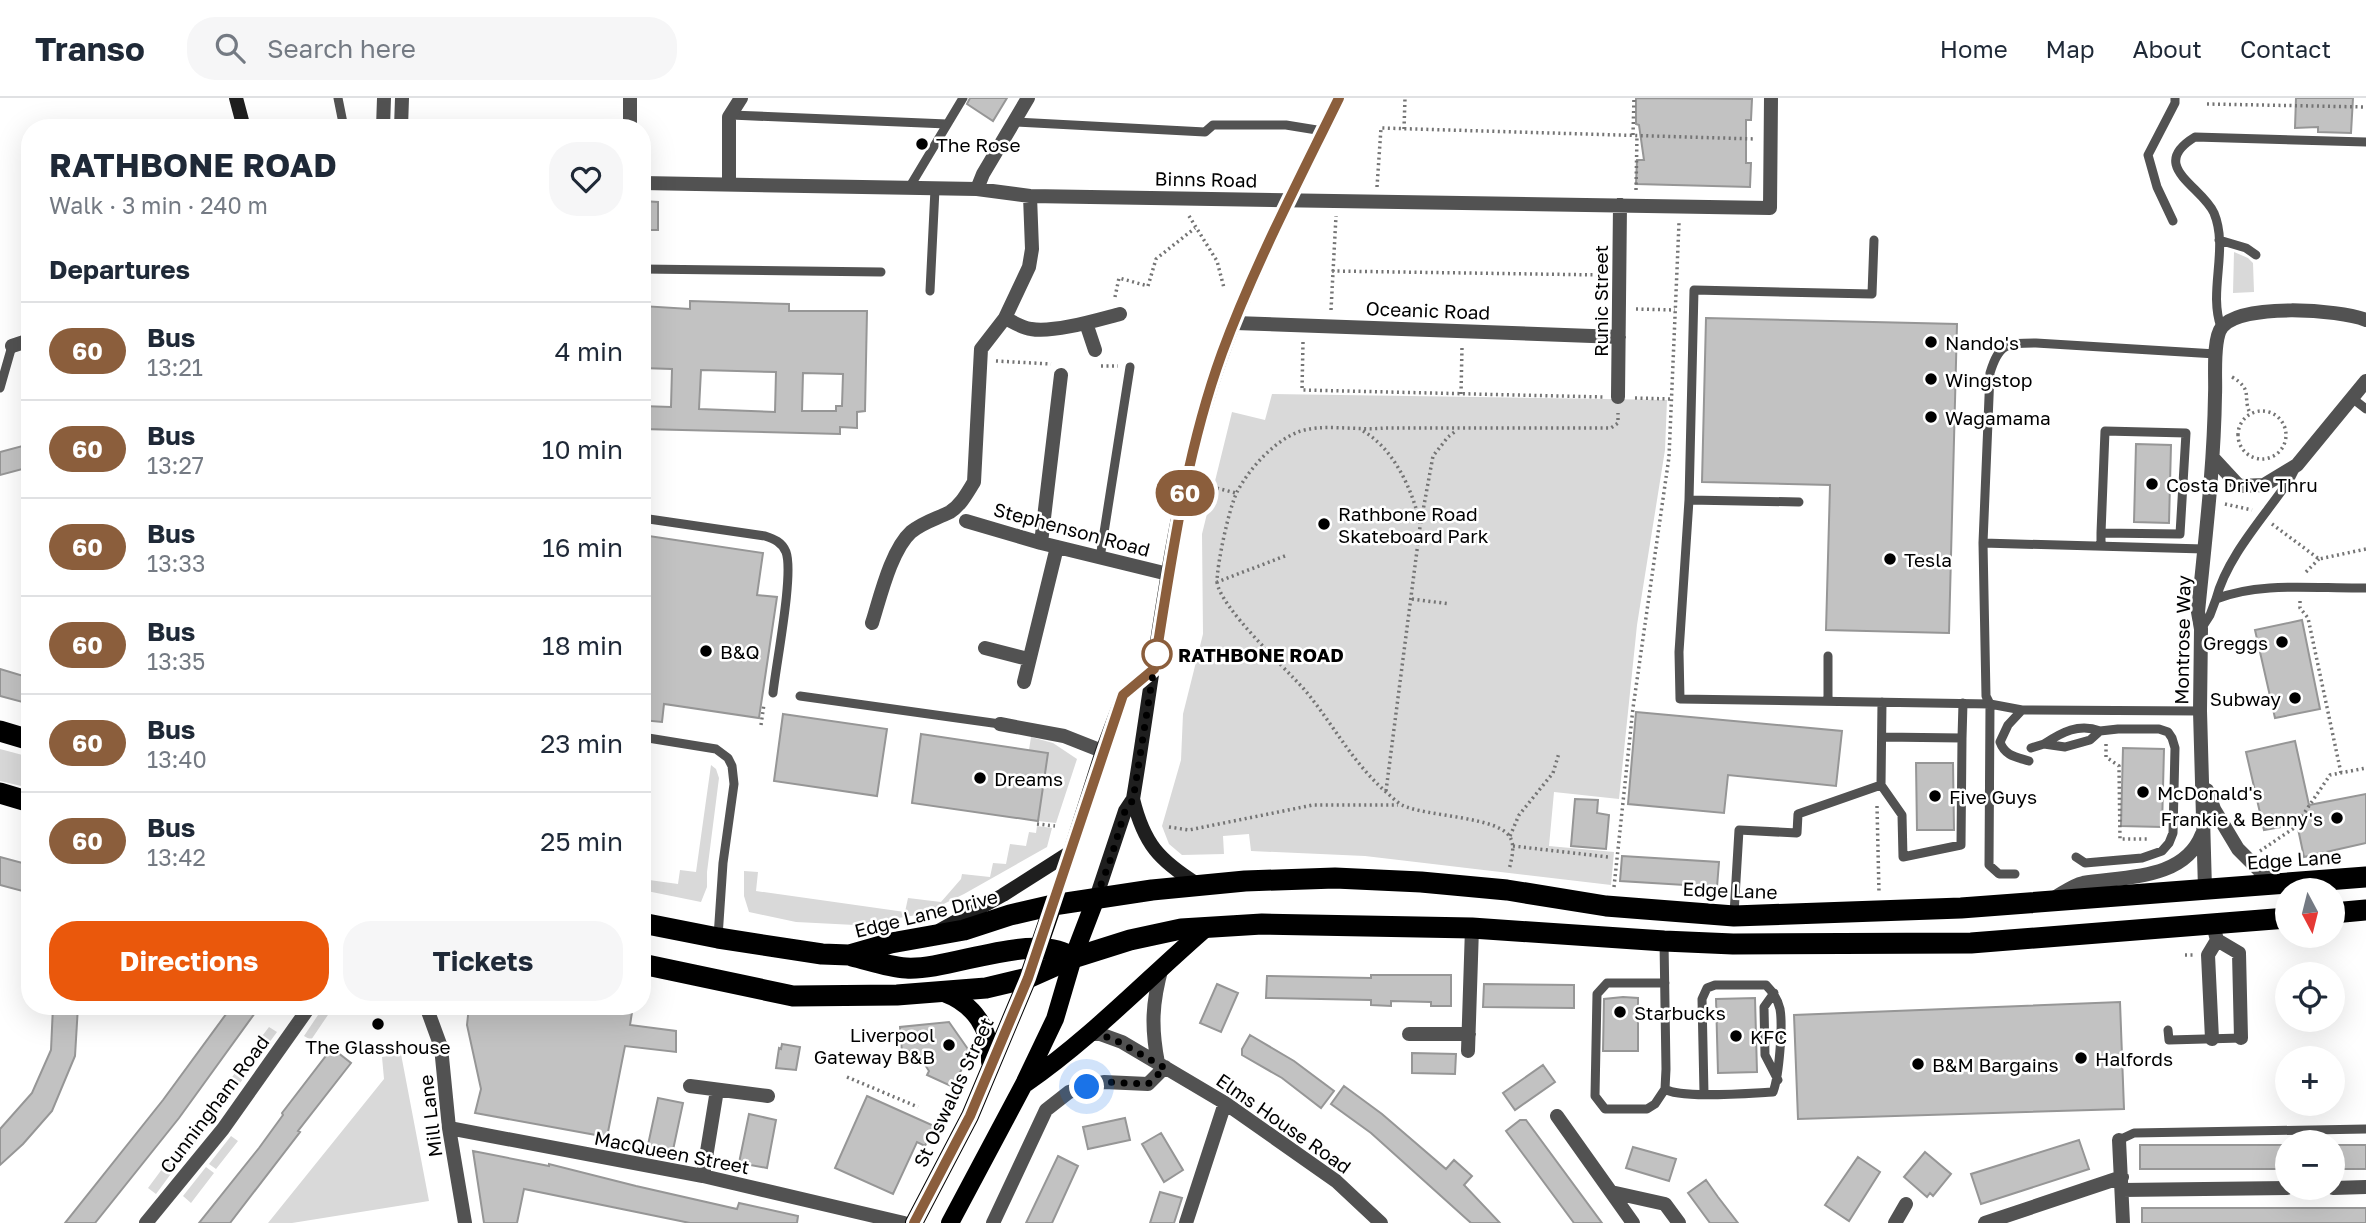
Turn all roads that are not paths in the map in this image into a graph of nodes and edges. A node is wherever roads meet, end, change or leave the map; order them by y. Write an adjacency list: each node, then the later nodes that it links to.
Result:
1 (236, 98): 13 (main road)
2 (338, 98): 14 (lane)
3 (384, 98): 15 (street)
4 (402, 98): 16 (street)
5 (631, 98): 17 (street)
6 (741, 98): 12 (street)
7 (962, 98): 19 (lane)
8 (1028, 98): 18 (street)
9 (1339, 98): 20 (main road)
10 (1771, 98): 29 (street, Binns Road)
11 (2175, 98): 30 (lane)
12 (731, 114): 19 (lane); 23 (street)
13 (242, 119)
14 (342, 119)
15 (383, 119)
16 (401, 119)
17 (630, 119)
18 (1015, 121): 20 (lane); 26 (street)
19 (947, 124): 24 (lane)
20 (1323, 131): 28 (main road)
21 (2366, 142): 32 (lane)
22 (651, 183): 23 (street, Binns Road)
23 (729, 184): 24 (street, Binns Road)
24 (909, 188): 25 (street, Binns Road)
25 (935, 189): 26 (street, Binns Road); 36 (lane)
26 (977, 189): 27 (street, Binns Road)
27 (1030, 196): 28 (street, Binns Road); 38 (street)
28 (1290, 200): 29 (street, Binns Road); 41 (main road)
29 (1628, 206): 43 (street, Runic Street)
30 (2173, 221)
31 (1874, 240): 57 (lane)
32 (2219, 240): 33 (lane); 42 (lane)
33 (2256, 255)
34 (651, 269): 35 (lane)
35 (881, 272)
36 (930, 291)
37 (1120, 314): 40 (street)
38 (1005, 318): 40 (street); 71 (street)
39 (2366, 320): 42 (street)
40 (1086, 323): 46 (street)
41 (1235, 323): 43 (street, Oceanic Road); 68 (main road)
42 (2221, 327): 47 (street, Montrose Way)
43 (1619, 337): 52 (street, Runic Street)
44 (21, 343): 45 (street)
45 (12, 346): 51 (lane)
46 (1094, 350)
47 (2216, 354): 55 (street, Montrose Way); 63 (lane)
48 (1130, 367): 67 (lane)
49 (1061, 375): 62 (street)
50 (2366, 381): 53 (street)
51 (0, 388)
52 (1618, 397)
53 (2352, 398): 54 (lane); 56 (street)
54 (2366, 409)
55 (2214, 459): 56 (street); 66 (street, Montrose Way)
56 (2297, 465): 70 (lane)
57 (1689, 500): 58 (lane); 80 (lane)
58 (1799, 502)
59 (651, 519): 78 (lane)
60 (967, 521): 62 (street, Stephenson Road)
61 (2101, 533): 61 (lane); 64 (lane)
62 (1041, 543): 65 (street, Stephenson Road)
63 (1983, 543): 64 (lane); 83 (lane)
64 (2101, 546): 66 (lane)
65 (1057, 547): 67 (street, Stephenson Road); 75 (street)
66 (2204, 549): 72 (street, Montrose Way)
67 (1100, 558): 68 (street, Stephenson Road)
68 (1168, 574): 76 (main road)
69 (2366, 588): 70 (lane)
70 (2216, 599): 72 (lane)
71 (872, 624)
72 (2201, 629): 85 (street, Montrose Way)
73 (985, 648): 75 (street)
74 (1828, 656): 80 (lane)
75 (1028, 659): 77 (street)
76 (1154, 669): 95 (main road); 101 (main road)
77 (1024, 682)
78 (773, 693)
79 (800, 696): 86 (lane)
80 (1828, 701): 81 (lane)
81 (1882, 702): 82 (lane); 90 (lane)
82 (1963, 703): 83 (lane); 92 (lane)
83 (1990, 704): 84 (lane); 105 (lane)
84 (2022, 710): 85 (lane); 96 (lane)
85 (2200, 711): 97 (street, Montrose Way)
86 (1000, 724): 95 (street)
87 (0, 731): 89 (highway)
88 (2102, 731): 93 (lane); 93 (lane); 104 (lane)
89 (21, 737)
90 (1882, 737): 92 (lane); 98 (lane)
91 (651, 738): 124 (lane)
92 (1962, 738): 98 (lane)
93 (2044, 744): 94 (lane)
94 (2031, 748)
95 (1102, 751): 103 (main road)
96 (2029, 761)
97 (2203, 779): 102 (street, Montrose Way); 107 (street, Montrose Way)
98 (1879, 786): 117 (lane)
99 (0, 793): 100 (highway)
100 (21, 799)
101 (1133, 800): 110 (main road); 112 (main road)
102 (2203, 830): 111 (street, Montrose Way); 113 (street)
103 (1069, 853): 114 (main road); 123 (main road)
104 (2076, 857)
105 (2015, 874)
106 (2366, 877): 108 (highway, Edge Lane)
107 (2275, 878)
108 (2345, 878)
109 (2275, 882): 111 (highway, Edge Lane)
110 (1197, 884): 112 (highway, Edge Lane); 117 (highway, Edge Lane)
111 (2205, 889): 113 (highway, Edge Lane); 122 (highway)
112 (1096, 898): 114 (highway, Edge Lane Drive); 129 (main road)
113 (2047, 902): 117 (highway, Edge Lane)
114 (1053, 905): 123 (highway, Edge Lane Drive); 127 (main road, St Oswalds Street)
115 (2366, 910): 116 (highway)
116 (2345, 912)
117 (1734, 916): 126 (highway)
118 (2275, 920): 122 (highway)
119 (651, 925): 124 (highway, Edge Lane Drive)
120 (1206, 928): 121 (highway); 129 (highway); 131 (main road)
121 (1472, 928): 125 (highway); 141 (street)
122 (2215, 932): 126 (highway); 142 (street); 143 (street)
123 (930, 936): 128 (highway, Edge Lane Drive)
124 (718, 938): 128 (highway, Edge Lane Drive)
125 (1664, 942): 126 (highway); 133 (lane)
126 (1825, 943)
127 (1038, 949): 128 (highway); 129 (highway); 132 (main road, St Oswalds Street)
128 (849, 956)
129 (1073, 958): 132 (highway); 148 (main road)
130 (651, 966): 134 (highway)
131 (1163, 966): 139 (main road); 145 (street)
132 (1028, 978): 134 (highway); 146 (main road, St Oswalds Street)
133 (1665, 983): 150 (lane); 150 (lane)
134 (944, 993): 146 (main road)
135 (1774, 993): 147 (lane); 147 (lane); 152 (lane)
136 (304, 1015): 168 (street, Cunningham Road)
137 (430, 1015): 156 (street, Mill Lane)
138 (2168, 1030): 143 (lane)
139 (1089, 1034): 145 (street, Elms House Road); 148 (main road)
140 (1409, 1034): 141 (street)
141 (1469, 1034): 144 (street)
142 (2241, 1038): 143 (lane)
143 (2212, 1039)
144 (1468, 1051)
145 (1162, 1065): 154 (street, Elms House Road); 173 (street)
146 (990, 1069): 160 (main road, St Oswalds Street)
147 (1778, 1080): 152 (lane)
148 (1024, 1084): 166 (main road)
149 (690, 1086): 151 (street)
150 (1665, 1089): 152 (lane)
151 (717, 1090): 153 (street); 159 (street)
152 (1704, 1094)
153 (768, 1097)
154 (1225, 1103): 174 (street); 175 (street, Elms House Road)
155 (1558, 1116): 165 (street)
156 (449, 1128): 159 (street, MacQueen Street); 169 (street, Mill Lane)
157 (2366, 1129): 158 (lane)
158 (2119, 1140): 161 (street)
159 (703, 1177): 170 (street, MacQueen Street)
160 (937, 1179): 166 (main road); 171 (main road, St Oswalds Street)
161 (2122, 1183): 163 (street); 179 (street); 180 (street)
162 (2366, 1187): 164 (street)
163 (2275, 1188)
164 (2345, 1188)
165 (1611, 1192): 176 (street); 177 (street)
166 (965, 1195): 172 (main road)
167 (1906, 1204): 178 (street)
168 (146, 1223)
169 (465, 1223)
170 (904, 1223)
171 (914, 1223)
172 (950, 1223)
173 (993, 1223)
174 (1186, 1223)
175 (1381, 1223)
176 (1633, 1223)
177 (1679, 1223)
178 (1895, 1223)
179 (1985, 1223)
180 (2123, 1223)

